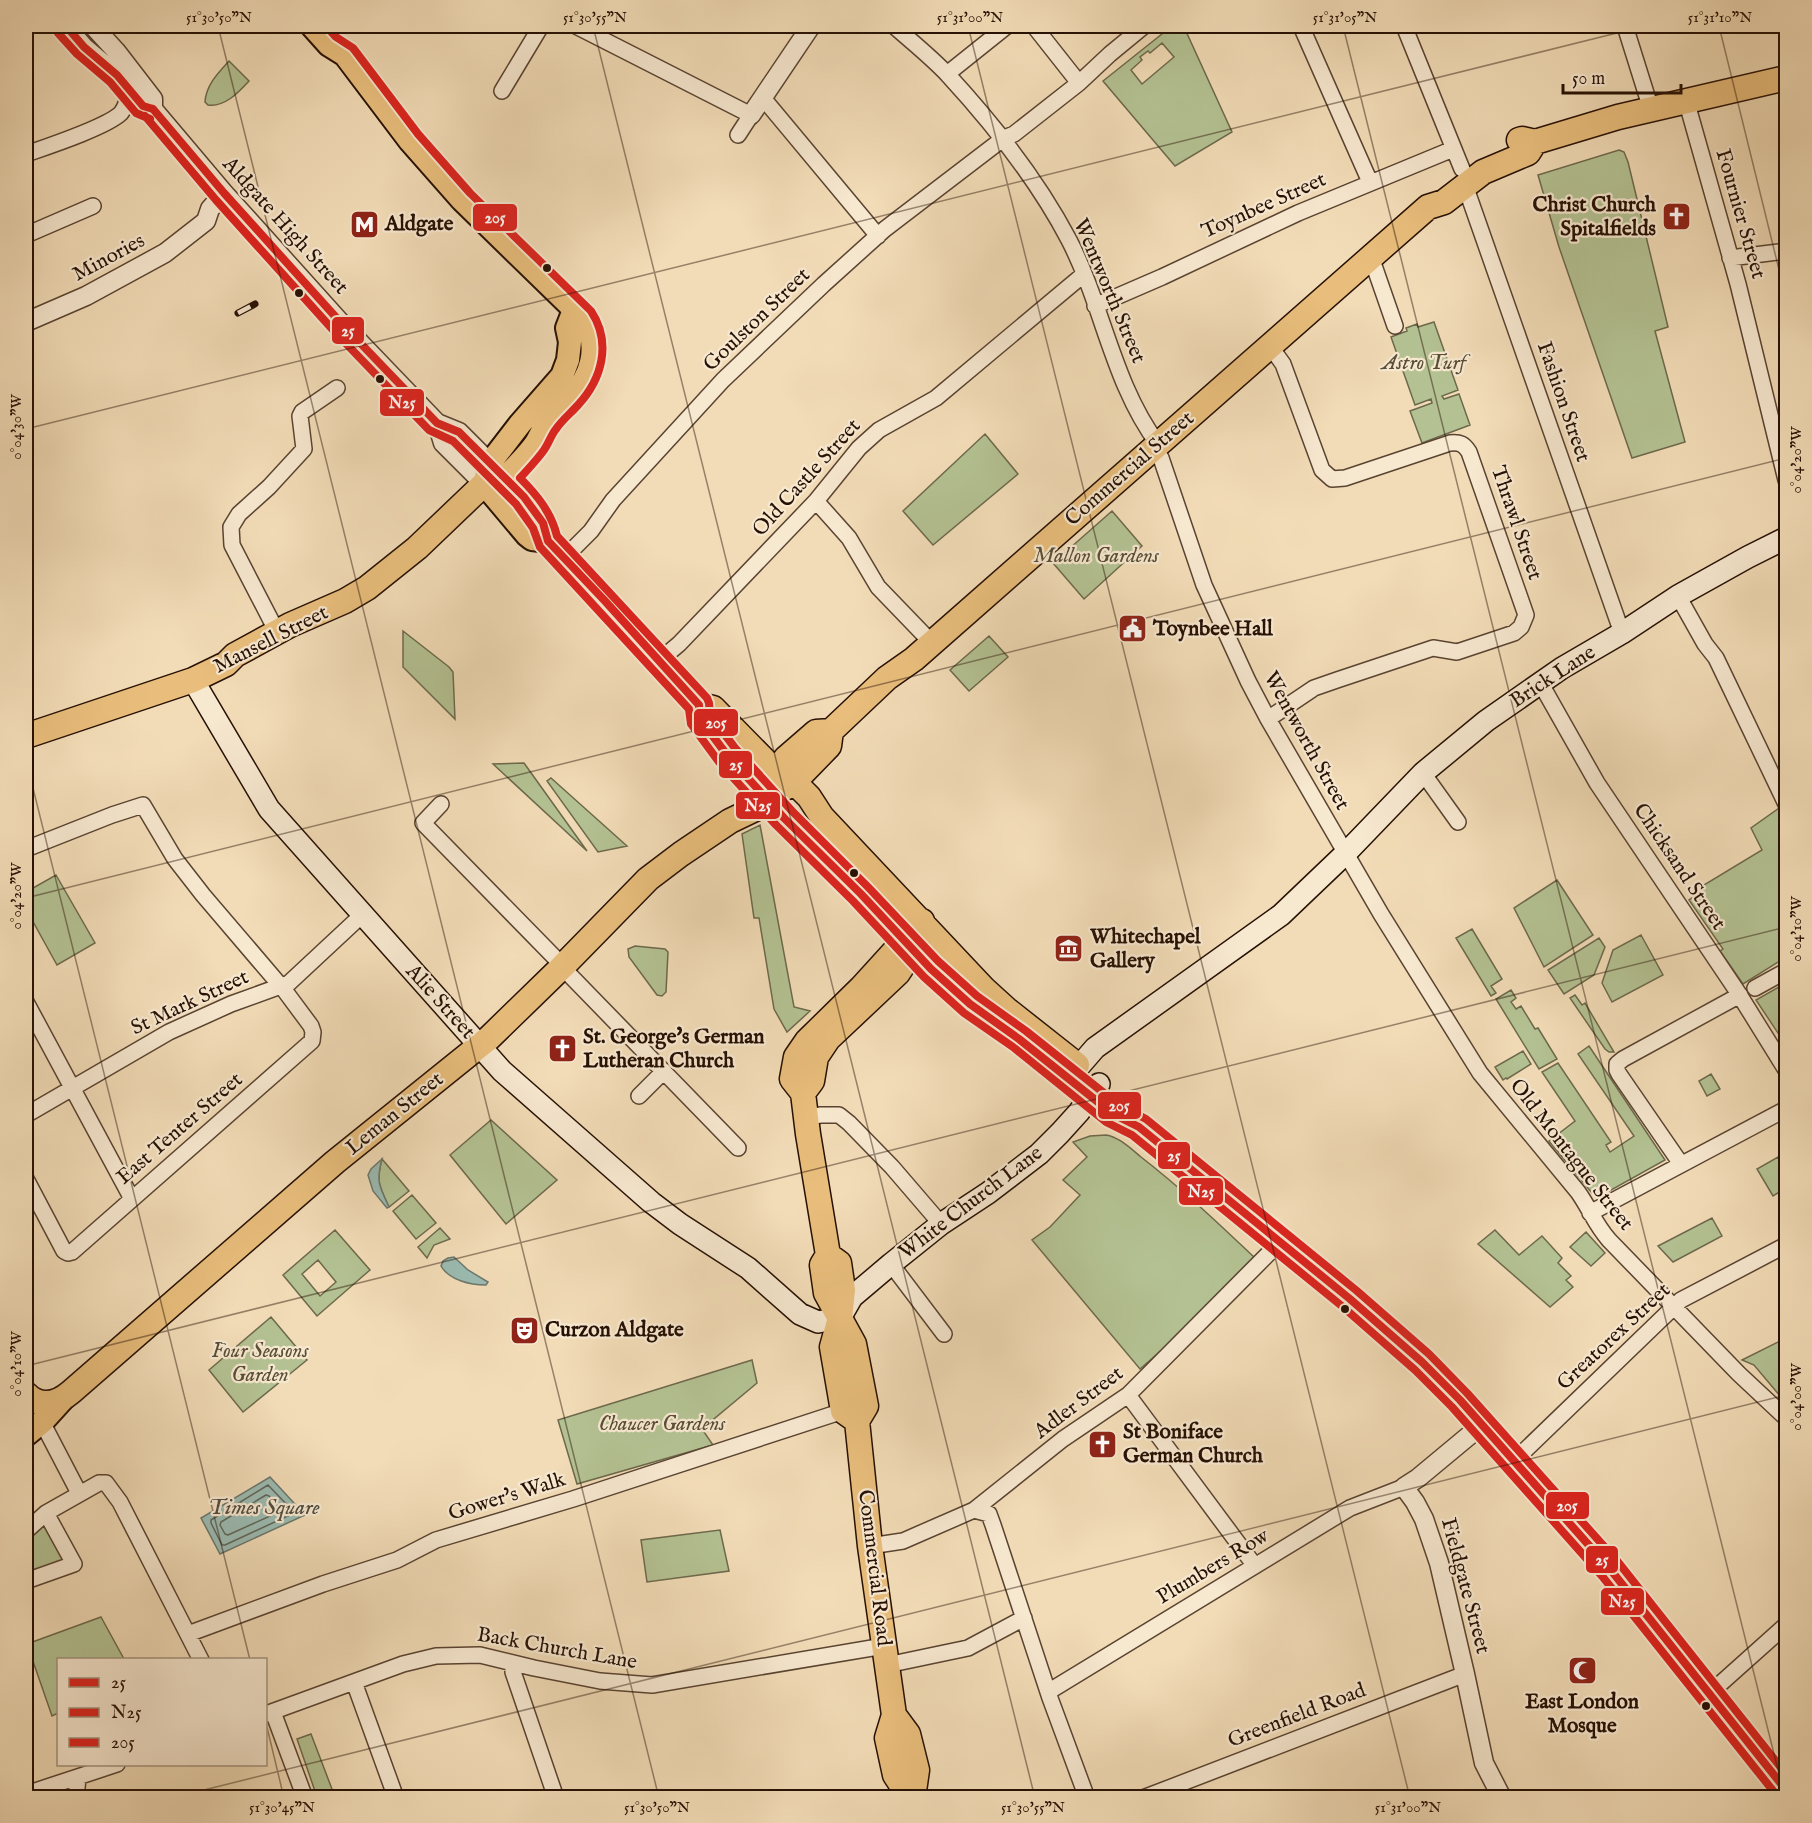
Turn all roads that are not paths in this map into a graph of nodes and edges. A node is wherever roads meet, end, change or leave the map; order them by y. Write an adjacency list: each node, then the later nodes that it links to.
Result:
1 (66, 26): 17 (street)
2 (93, 26): 21 (street)
3 (541, 26): 18 (street)
4 (576, 26): 23 (street)
5 (811, 26): 19 (street)
6 (894, 26): 14 (street, Wentworth Street)
7 (1007, 26): 14 (street)
8 (1034, 26): 16 (street)
9 (1144, 26): 16 (street, Goulston Street)
10 (1301, 26): 28 (street)
11 (1404, 26): 27 (street, Fashion Street)
12 (1625, 26): 22 (street)
13 (322, 28): 43 (main road)
14 (947, 74): 25 (street, Wentworth Street)
15 (1786, 78): 20 (highway, Commercial Street)
16 (1080, 83): 25 (street, Goulston Street)
17 (130, 91): 21 (street); 26 (street)
18 (502, 91)
19 (762, 98): 23 (street); 32 (street)
20 (1686, 100): 22 (highway, Commercial Street); 35 (street, Fournier Street)
21 (153, 109): 29 (street, Aldgate High Street)
22 (1652, 109): 27 (highway, Commercial Street)
23 (751, 115): 24 (street)
24 (738, 135)
25 (1004, 138): 32 (street, Goulston Street); 36 (street, Wentworth Street)
26 (26, 154)
27 (1459, 168): 28 (street, Toynbee Street); 34 (highway, Commercial Street); 50 (street, Fashion Street)
28 (1370, 182): 37 (street, Toynbee Street)
29 (230, 200): 38 (street, Minories); 43 (street, Aldgate High Street)
30 (93, 206): 31 (street)
31 (26, 235)
32 (878, 236): 47 (street, Goulston Street)
33 (1786, 251): 35 (street)
34 (1371, 257): 39 (street); 40 (highway, Commercial Street)
35 (1730, 258): 44 (street, Fournier Street)
36 (1083, 274): 37 (street, Wentworth Street); 45 (street, Old Castle Street)
37 (1095, 306): 42 (street, Wentworth Street)
38 (26, 322)
39 (1395, 326)
40 (1270, 346): 42 (highway, Commercial Street); 56 (street, Thrawl Street)
41 (338, 388): 49 (street)
42 (1156, 446): 51 (highway, Commercial Street); 56 (street, Wentworth Street)
43 (493, 475): 47 (highway); 49 (highway, Mansell Street)
44 (1786, 480)
45 (816, 501): 51 (street); 52 (street, Old Castle Street)
46 (1786, 538): 48 (main road, Brick Lane)
47 (556, 550): 52 (highway)
48 (1678, 596): 50 (main road, Brick Lane); 61 (street)
49 (277, 632): 53 (highway, Mansell Street)
50 (1622, 633): 54 (main road, Brick Lane)
51 (932, 643): 59 (highway, Commercial Street)
52 (660, 660): 55 (highway)
53 (193, 680): 57 (highway, Mansell Street); 65 (main road, Alie Street)
54 (1541, 684): 58 (main road, Brick Lane); 72 (street, Chicksand Street)
55 (699, 705): 59 (highway); 59 (highway)
56 (1268, 719): 64 (street, Wentworth Street)
57 (26, 736)
58 (1423, 773): 62 (street); 64 (main road, Brick Lane)
59 (780, 780): 66 (highway); 67 (highway); 68 (highway, Leman Street)
60 (441, 804): 68 (street)
61 (1786, 804)
62 (1458, 822)
63 (26, 849): 70 (street)
64 (1346, 852): 77 (main road, Brick Lane); 88 (street, Old Montague Street)
65 (362, 915): 70 (street, St Mark Street); 74 (main road, Alie Street)
66 (926, 925): 67 (highway, Commercial Road); 77 (highway)
67 (909, 946): 77 (highway); 83 (highway, Commercial Road)
68 (563, 966): 74 (highway, Leman Street); 76 (street)
69 (1786, 971): 71 (street)
70 (280, 986): 78 (street, St Mark Street); 87 (street, East Tenter Street)
71 (1755, 988)
72 (1740, 995): 75 (street, Chicksand Street); 85 (street)
73 (26, 1002): 78 (street)
74 (479, 1047): 94 (main road, Alie Street); 98 (highway, Leman Street)
75 (1786, 1070)
76 (664, 1071): 80 (street); 84 (street)
77 (1073, 1072): 79 (highway)
78 (72, 1089): 82 (street, St Mark Street); 87 (street)
79 (1094, 1090): 89 (main road, White Church Lane); 90 (highway)
80 (639, 1096)
81 (1786, 1109): 85 (street)
82 (26, 1114)
83 (806, 1118): 89 (street); 94 (highway, Commercial Road)
84 (738, 1148)
85 (1681, 1164): 88 (street)
86 (26, 1179): 87 (street, East Tenter Street)
87 (132, 1199)
88 (1590, 1212): 93 (street, Old Montague Street)
89 (941, 1224): 92 (main road, White Church Lane)
90 (1280, 1242): 97 (street, Adler Street); 101 (highway)
91 (1786, 1245): 93 (street, Greatorex Street)
92 (891, 1264): 94 (main road, White Church Lane); 95 (street)
93 (1673, 1307): 100 (street, Old Montague Street); 103 (street, Greatorex Street)
94 (840, 1318): 99 (highway, Commercial Road)
95 (944, 1334)
96 (26, 1394): 98 (highway)
97 (1128, 1395): 106 (street, Adler Street); 110 (street)
98 (62, 1400): 102 (main road, Leman Street)
99 (850, 1416): 109 (highway, Commercial Road); 114 (street, Gower's Walk)
100 (1786, 1418)
101 (1483, 1424): 103 (highway); 104 (street)
102 (34, 1428): 105 (street)
103 (1515, 1460): 121 (highway)
104 (1404, 1487): 110 (street, Plumbers Row); 118 (street, Fieldgate Street)
105 (77, 1490): 107 (street); 114 (street)
106 (974, 1510): 109 (street, Adler Street); 112 (street)
107 (41, 1511): 108 (street); 111 (street)
108 (26, 1531)
109 (870, 1546): 115 (highway, Commercial Road)
110 (1256, 1566): 120 (street, Plumbers Row)
111 (26, 1581)
112 (1024, 1618): 115 (street, Back Church Lane); 120 (street)
113 (1786, 1625): 121 (street)
114 (188, 1634): 116 (street)
115 (886, 1656): 117 (street, Back Church Lane); 131 (highway, Commercial Road)
116 (200, 1658)
117 (513, 1663): 119 (street, Back Church Lane); 130 (street)
118 (1465, 1674): 133 (street, Greenfield Road); 134 (street, Fieldgate Street)
119 (354, 1682): 122 (street, Back Church Lane); 129 (street)
120 (1048, 1692): 132 (street)
121 (1710, 1693): 125 (highway)
122 (269, 1713): 128 (street)
123 (111, 1766): 124 (street)
124 (78, 1778): 126 (street); 127 (street)
125 (1786, 1790)
126 (26, 1794)
127 (76, 1797)
128 (305, 1797)
129 (396, 1797)
130 (556, 1797)
131 (912, 1797)
132 (1087, 1797)
133 (1143, 1797)
134 (1502, 1797)

